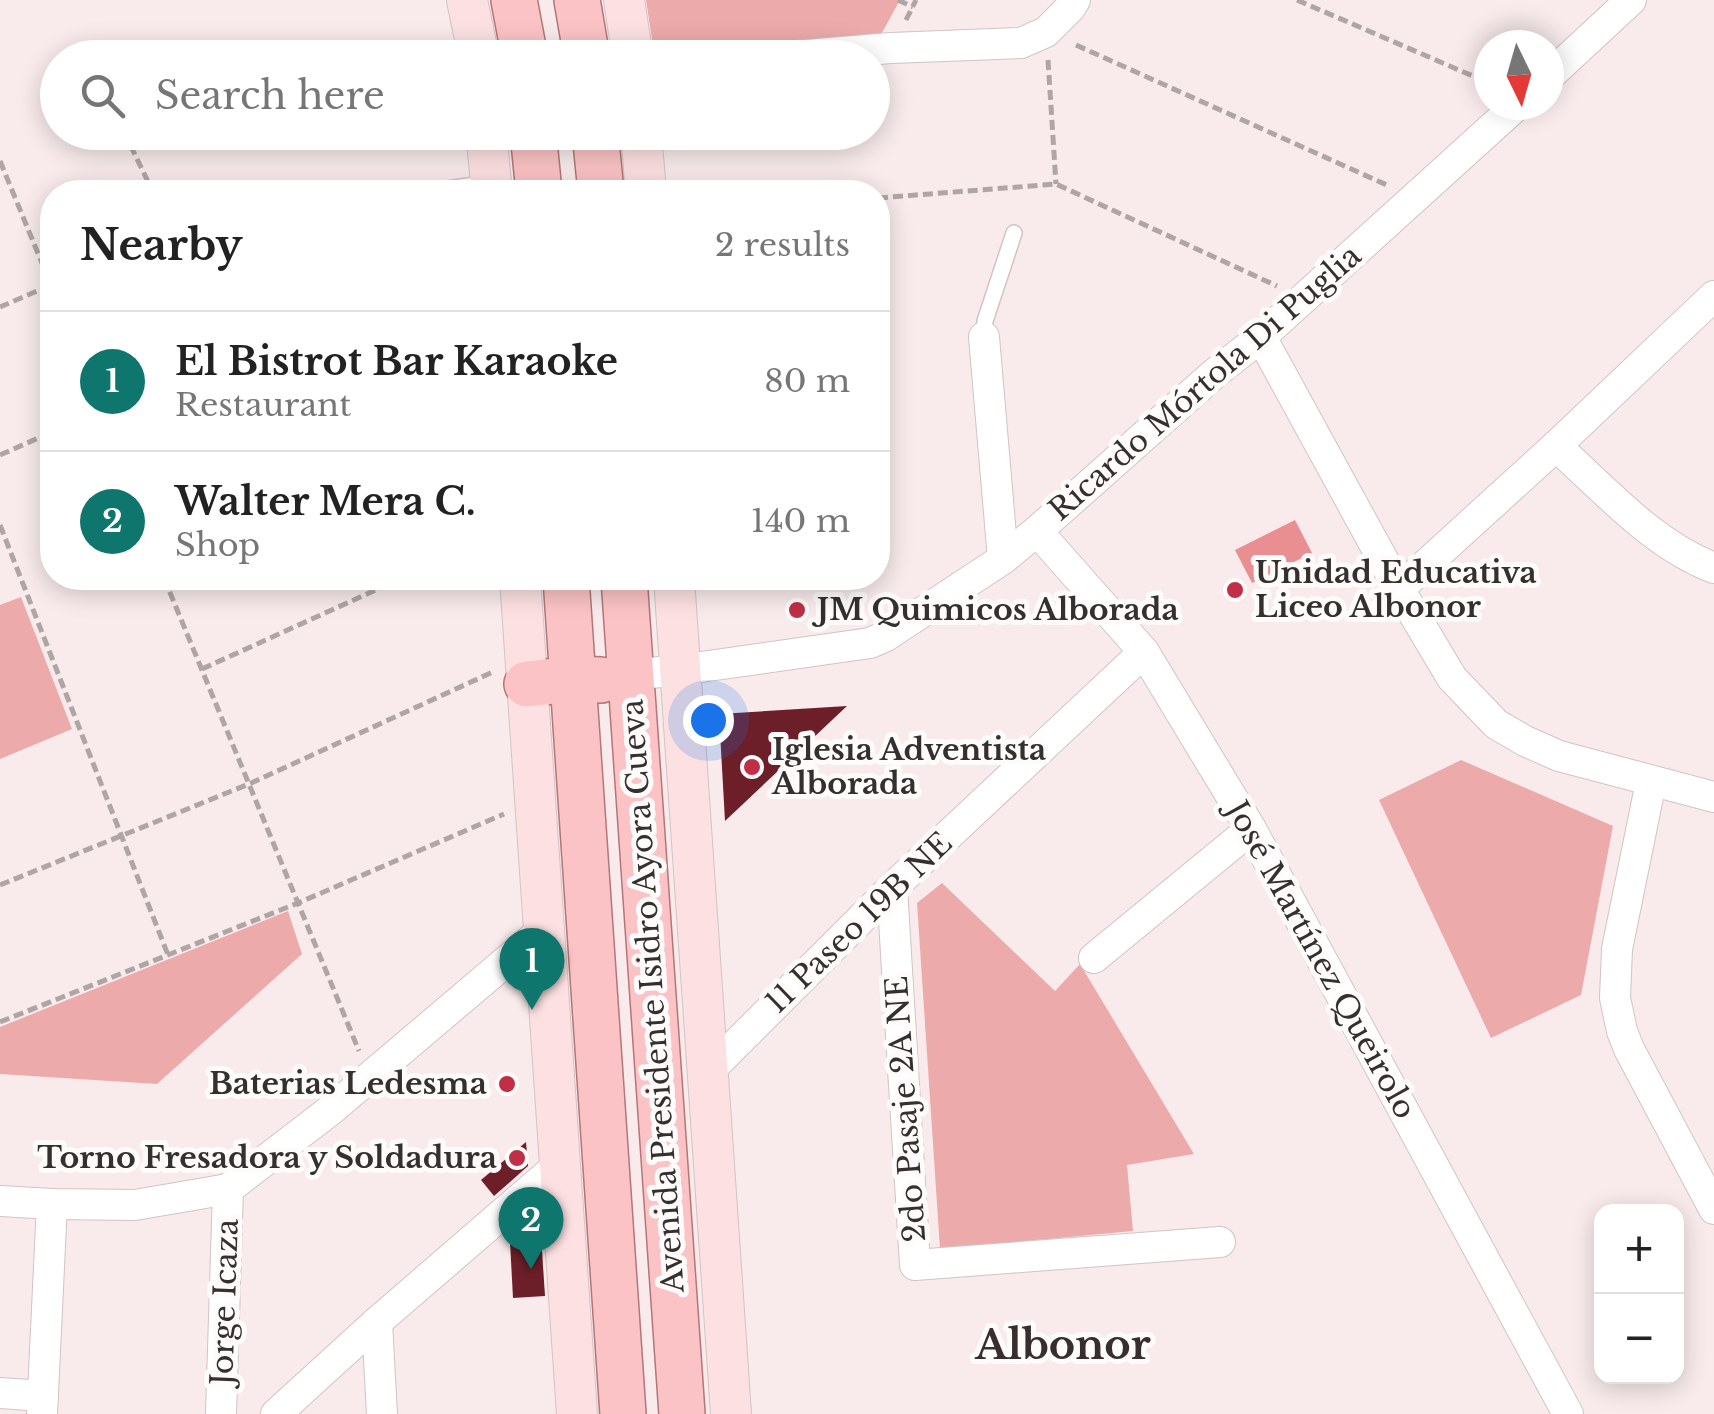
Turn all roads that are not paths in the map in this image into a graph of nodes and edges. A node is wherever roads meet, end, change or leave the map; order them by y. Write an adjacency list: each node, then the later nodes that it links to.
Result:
1 (467, 0): 7 (main road)
2 (514, 0): 8 (main road)
3 (577, 0): 9 (main road)
4 (624, 0): 10 (main road)
5 (1075, 0): 11 (street)
6 (1632, 0): 12 (street)
7 (475, 40)
8 (522, 40)
9 (584, 40)
10 (630, 40)
11 (890, 48)
12 (1564, 62)
13 (1500, 120): 25 (street, Ricardo Mórtola Di Puglia)
14 (488, 150): 18 (main road)
15 (535, 150): 19 (main road)
16 (596, 150): 20 (main road)
17 (642, 150): 21 (main road)
18 (491, 180)
19 (538, 180)
20 (599, 180)
21 (645, 180)
22 (1014, 233): 24 (lane)
23 (1711, 304): 26 (street)
24 (984, 337): 28 (street)
25 (1261, 338): 27 (street, Ricardo Mórtola Di Puglia); 30 (street)
26 (1556, 446): 29 (street); 30 (street)
27 (1036, 531): 28 (street, Ricardo Mórtola Di Puglia); 35 (street, José Martínez Queirolo)
28 (1002, 559): 36 (street, Ricardo Mórtola Di Puglia)
29 (1714, 568)
30 (1398, 589): 40 (street)
31 (521, 590): 37 (main road)
32 (567, 590): 39 (main road, Avenida Presidente Isidro Ayora Cueva)
33 (625, 590): 38 (main road, Avenida Presidente Isidro Ayora Cueva)
34 (675, 590): 36 (main road, Avenida Presidente Isidro Ayora Cueva)
35 (1144, 652): 43 (street, José Martínez Queirolo); 44 (street, 11 Paseo 19B NE)
36 (680, 670): 38 (street); 47 (main road, Avenida Presidente Isidro Ayora Cueva)
37 (526, 671): 39 (main road); 45 (main road)
38 (630, 675): 41 (main road, Avenida Presidente Isidro Ayora Cueva)
39 (573, 680): 41 (main road); 61 (main road, Avenida Presidente Isidro Ayora Cueva)
40 (1652, 782): 42 (street); 52 (street)
41 (637, 789): 62 (main road, Avenida Presidente Isidro Ayora Cueva)
42 (1714, 797)
43 (1251, 829): 46 (street); 64 (street, José Martínez Queirolo)
44 (892, 888): 47 (street, 11 Paseo 19B NE); 53 (street, 2do Pasaje 2A NE)
45 (544, 930): 48 (main road); 49 (street)
46 (1094, 958)
47 (707, 1073): 63 (main road, Avenida Presidente Isidro Ayora Cueva)
48 (560, 1164): 54 (street); 60 (main road)
49 (228, 1189): 51 (street); 57 (street, Jorge Icaza)
50 (0, 1200): 51 (street)
51 (52, 1204): 56 (street)
52 (1714, 1209)
53 (1220, 1242)
54 (377, 1322): 58 (street); 59 (street)
55 (0, 1393): 56 (street)
56 (43, 1405)
57 (221, 1414)
58 (276, 1414)
59 (382, 1414)
60 (577, 1414)
61 (623, 1414)
62 (682, 1414)
63 (730, 1414)
64 (1568, 1414)

